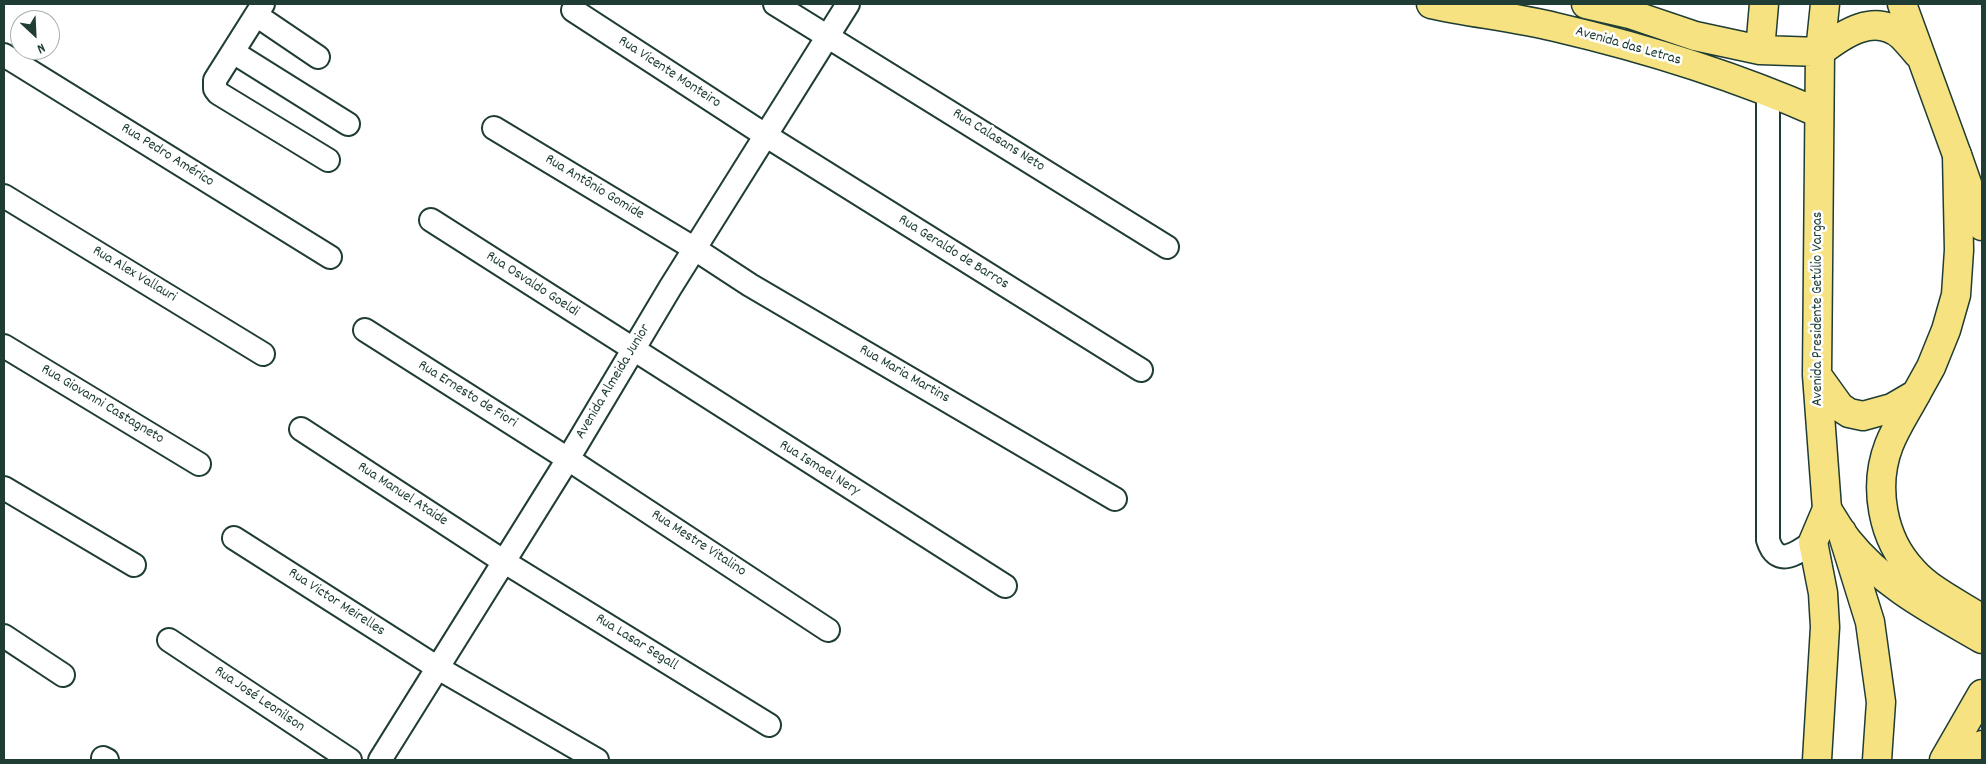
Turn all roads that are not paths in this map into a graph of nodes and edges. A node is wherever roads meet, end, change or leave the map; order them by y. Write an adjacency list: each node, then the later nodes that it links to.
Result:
1 (775, 4): 10 (street, Rua Calasans Neto)
2 (848, 4): 10 (street, Avenida Almeida Junior)
3 (1431, 4): 17 (main road, Avenida das Letras)
4 (1586, 4): 11 (main road, Avenida das Letras)
5 (1764, 4): 11 (main road)
6 (1825, 4): 13 (main road, Avenida Presidente Getúlio Vargas)
7 (1902, 4): 16 (main road)
8 (260, 9): 12 (street); 15 (street)
9 (573, 10): 21 (street, Rua Vicente Monteiro)
10 (829, 36): 21 (street, Avenida Almeida Junior); 27 (street, Rua Calasans Neto)
11 (1760, 50): 13 (main road, Avenida das Letras)
12 (233, 52): 19 (street); 23 (street)
13 (1820, 52): 16 (main road); 18 (main road, Avenida Presidente Getúlio Vargas)
14 (4, 55): 29 (street, Rua Pedro Américo)
15 (318, 57)
16 (1921, 58): 22 (main road)
17 (1768, 91): 18 (main road, Avenida das Letras); 45 (street)
18 (1819, 113): 35 (main road, Avenida Presidente Getúlio Vargas)
19 (348, 124)
20 (494, 128): 28 (street, Rua Antônio Gomide)
21 (764, 135): 28 (street, Avenida Almeida Junior); 34 (street, Rua Geraldo de Barros)
22 (1957, 155): 26 (main road); 36 (main road)
23 (328, 160)
24 (4, 196): 33 (street, Rua Alex Vallauri)
25 (431, 220): 32 (street, Rua Osvaldo Goeldi)
26 (1982, 226)
27 (1167, 247)
28 (695, 249): 32 (street, Avenida Almeida Junior); 41 (street, Rua Maria Martins)
29 (330, 256)
30 (365, 330): 38 (street, Rua Ernesto de Fiori)
31 (4, 346): 39 (street, Rua Giovanni Castagneto)
32 (634, 351): 38 (street, Avenida Almeida Junior); 48 (street, Rua Ismael Nery)
33 (263, 354)
34 (1141, 370)
35 (1817, 375): 36 (main road); 42 (main road, Avenida Presidente Getúlio Vargas)
36 (1916, 394): 49 (main road)
37 (301, 429): 46 (street, Rua Manuel Ataide)
38 (568, 459): 46 (street, Avenida Almeida Junior); 50 (street, Rua Mestre Vitalino)
39 (200, 464)
40 (4, 488): 47 (street)
41 (1115, 499)
42 (1827, 509): 43 (main road); 45 (main road, Avenida Presidente Getúlio Vargas)
43 (1842, 532): 52 (main road); 63 (main road)
44 (234, 538): 54 (street, Rua Victor Meirelles)
45 (1813, 542): 62 (main road)
46 (503, 561): 54 (street, Avenida Almeida Junior); 57 (street, Rua Lasar Segall)
47 (134, 565)
48 (1004, 586)
49 (1982, 619)
50 (828, 630)
51 (4, 636): 55 (street)
52 (1982, 639)
53 (169, 640): 59 (street, Rua José Leonilson)
54 (438, 668): 60 (street, Avenida Almeida Junior); 61 (street, Rua Victor Meirelles)
55 (63, 675)
56 (1982, 694): 64 (main road)
57 (769, 725)
58 (1982, 745): 65 (main road)
59 (350, 760)
60 (380, 760)
61 (597, 760)
62 (1817, 760)
63 (1877, 760)
64 (1944, 760)
65 (1973, 760)

